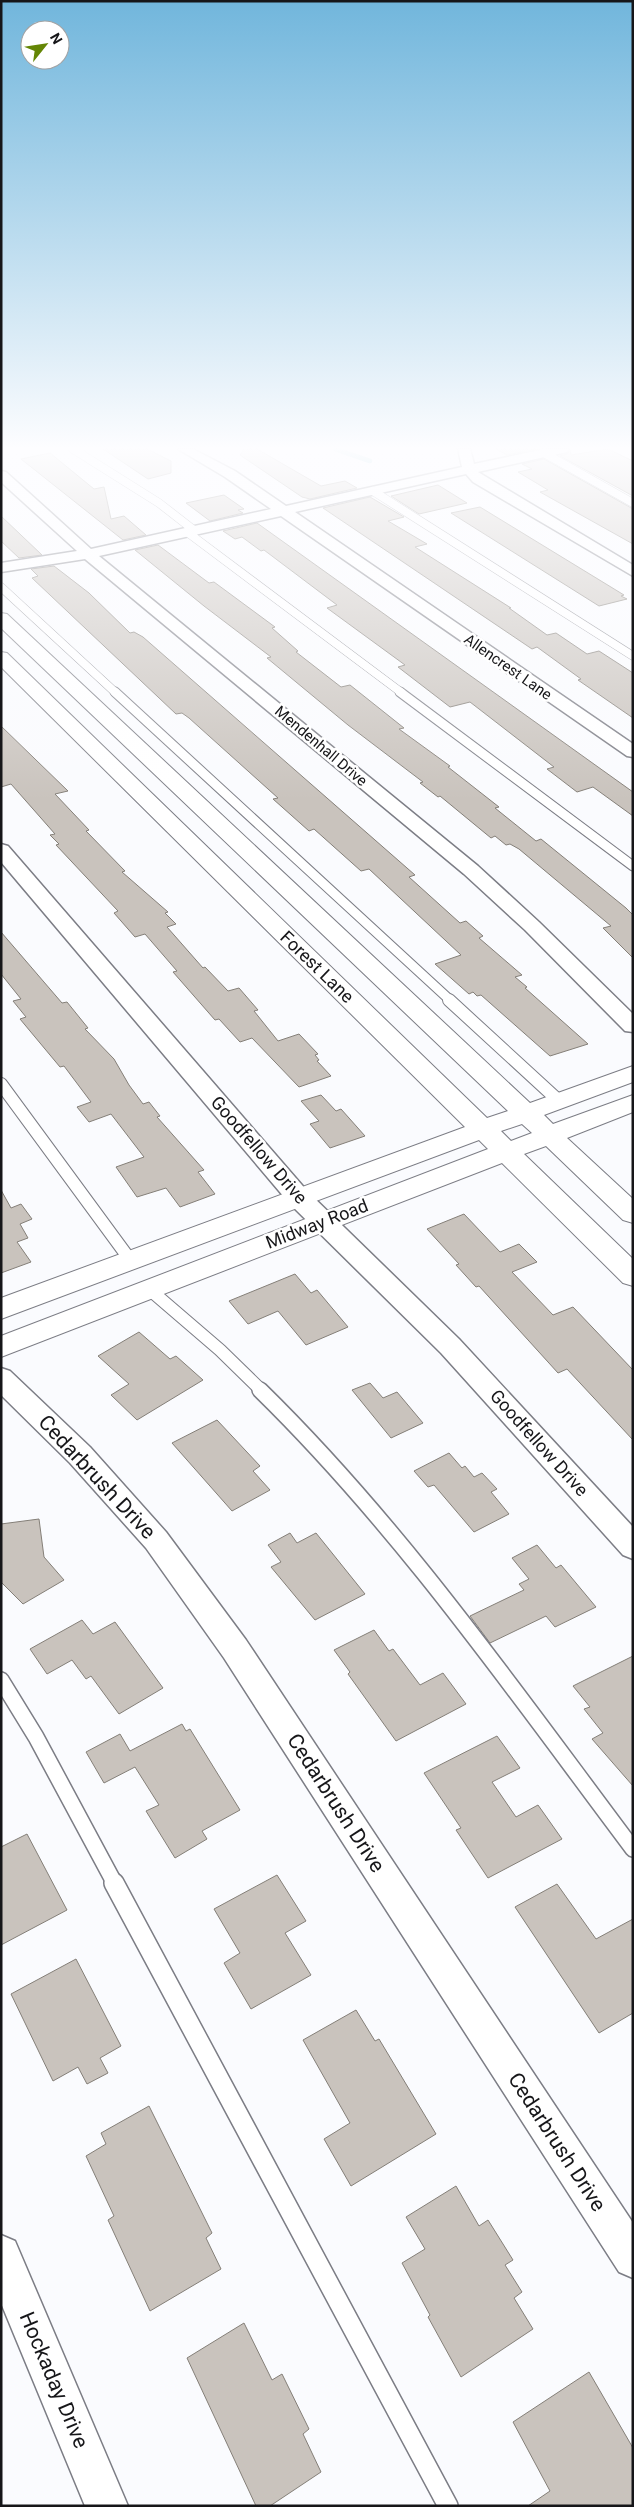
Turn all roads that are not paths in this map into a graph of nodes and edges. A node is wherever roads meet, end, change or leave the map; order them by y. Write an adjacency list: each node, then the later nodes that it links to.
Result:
1 (13, 566): 6 (street)
2 (103, 566): 14 (street, Mendenhall Drive)
3 (237, 566): 13 (lane)
4 (362, 566): 11 (street, Allencrest Lane)
5 (491, 566): 9 (lane)
6 (1, 568)
7 (1, 587): 17 (lane)
8 (1, 618): 19 (main road, Forest Lane)
9 (633, 656)
10 (1, 657): 20 (main road, Forest Lane)
11 (633, 752)
12 (1, 850): 23 (street, Goodfellow Drive)
13 (633, 866)
14 (633, 1026)
15 (633, 1073): 17 (main road, Midway Road)
16 (1, 1084): 26 (lane)
17 (559, 1101): 19 (main road, Midway Road)
18 (633, 1102): 21 (main road, Midway Road)
19 (525, 1114): 20 (main road, Midway Road); 21 (main road, Forest Lane)
20 (484, 1129): 22 (main road, Forest Lane); 23 (main road, Midway Road)
21 (550, 1134): 22 (main road, Midway Road); 24 (main road, Forest Lane)
22 (506, 1151): 25 (main road, Midway Road); 27 (main road, Forest Lane)
23 (299, 1198): 25 (street, Goodfellow Drive); 26 (main road, Midway Road)
24 (633, 1214)
25 (324, 1222): 28 (main road, Midway Road); 32 (street, Goodfellow Drive)
26 (131, 1261): 29 (main road, Midway Road)
27 (633, 1276)
28 (149, 1289): 30 (main road, Midway Road); 34 (lane)
29 (1, 1310)
30 (1, 1347)
31 (1, 1378): 36 (street, Cedarbrush Drive)
32 (633, 1547)
33 (1, 1680): 38 (lane)
34 (633, 1849)
35 (1, 2255): 37 (street, Hockaday Drive)
36 (633, 2258)
37 (107, 2506)
38 (448, 2506)

